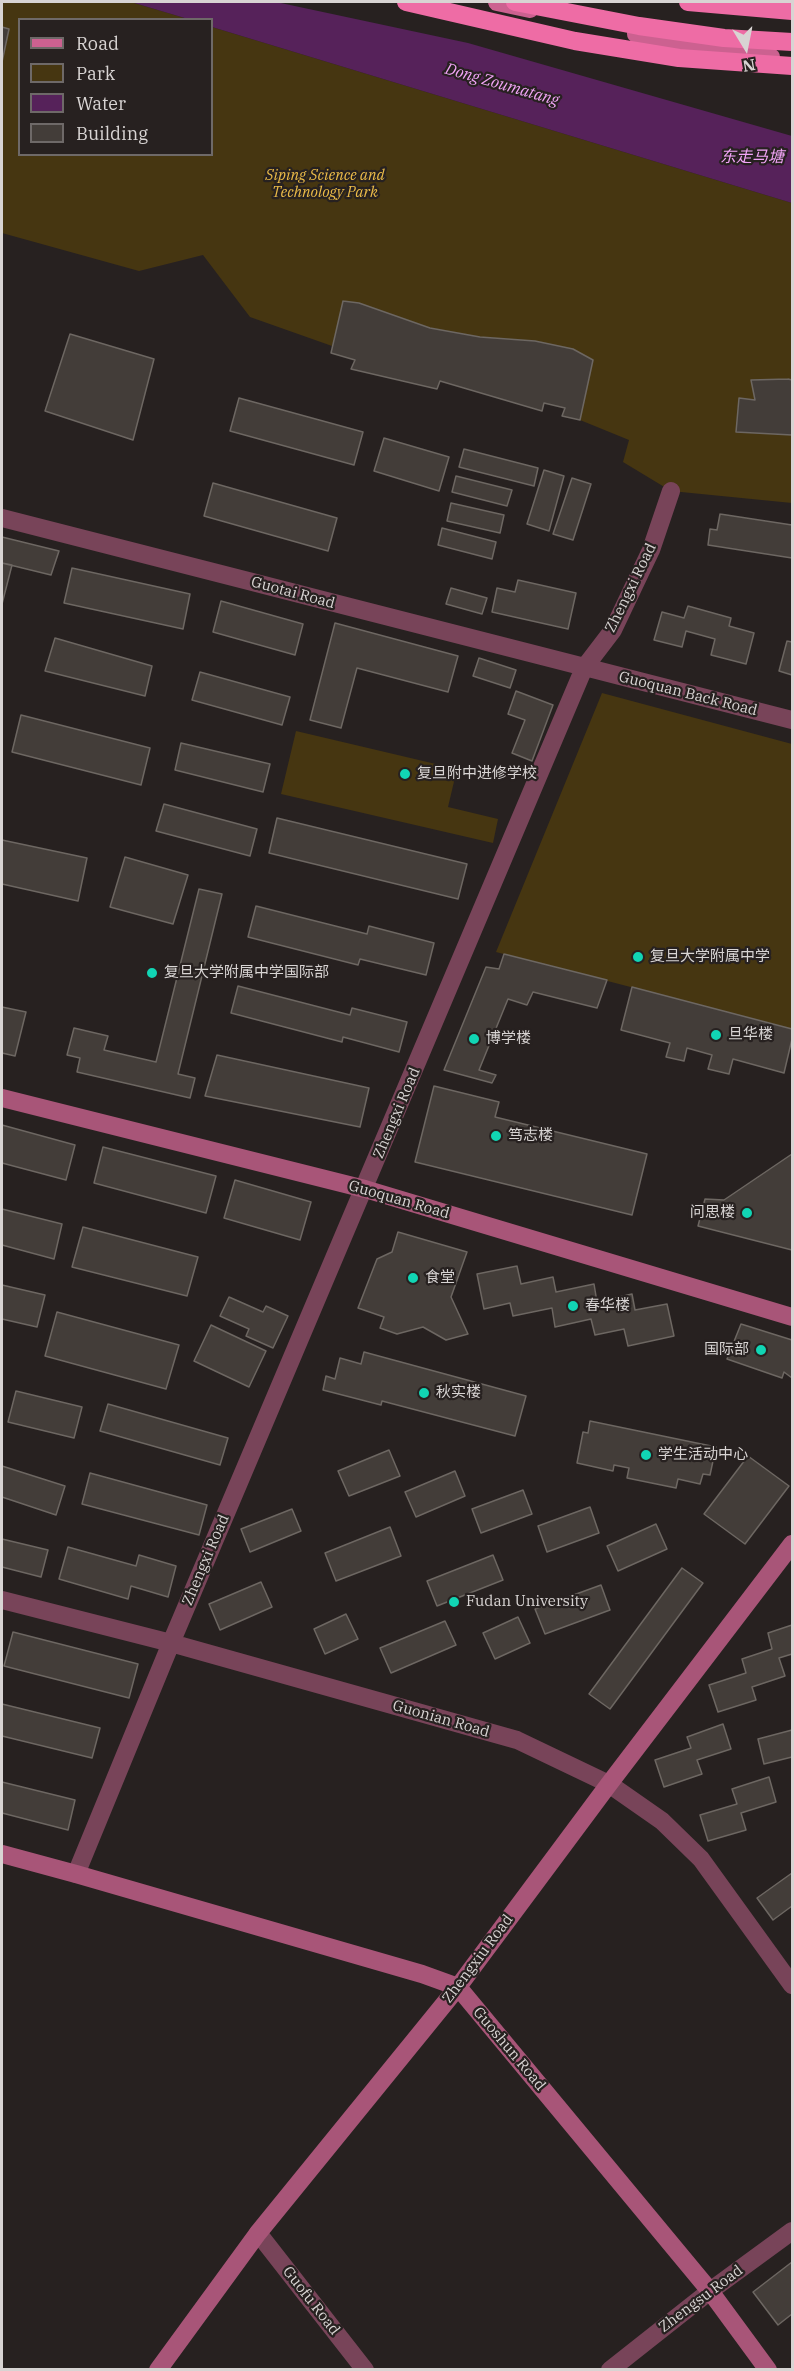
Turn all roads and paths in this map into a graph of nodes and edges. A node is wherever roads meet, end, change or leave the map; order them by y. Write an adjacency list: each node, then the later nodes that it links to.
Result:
1 (406, 2): 8 (highway)
2 (497, 2): 7 (main road)
3 (515, 2): 6 (highway)
4 (688, 2): 5 (highway)
5 (792, 11)
6 (792, 42)
7 (792, 60)
8 (792, 66)
9 (671, 491): 11 (street, Zhengxi Road)
10 (2, 518): 11 (street, Guotai Road)
11 (584, 668): 12 (street, Guoquan Back Road); 14 (street, Zhengxi Road)
12 (792, 720)
13 (2, 1098): 14 (street, Guoquan Road)
14 (364, 1189): 15 (street, Guoquan Road); 18 (street, Zhengxi Road)
15 (792, 1317)
16 (792, 1544): 19 (street, Zhengxiu Road)
17 (2, 1600): 18 (street, Guonian Road)
18 (171, 1643): 19 (street, Guonian Road); 21 (street, Zhengxi Road)
19 (609, 1784): 22 (street, Guonian Road); 23 (street, Zhengxiu Road)
20 (2, 1854): 21 (street)
21 (76, 1874): 23 (street)
22 (792, 1985)
23 (458, 1987): 25 (street, Zhengxiu Road); 26 (street, Guoshun Road)
24 (792, 2230): 26 (street, Zhengsu Road)
25 (258, 2233): 27 (street, Zhengxiu Road); 28 (street, Guofu Road)
26 (710, 2291): 29 (street, Zhengsu Road); 30 (street, Guoshun Road)
27 (158, 2370)
28 (365, 2370)
29 (610, 2370)
30 (768, 2370)

